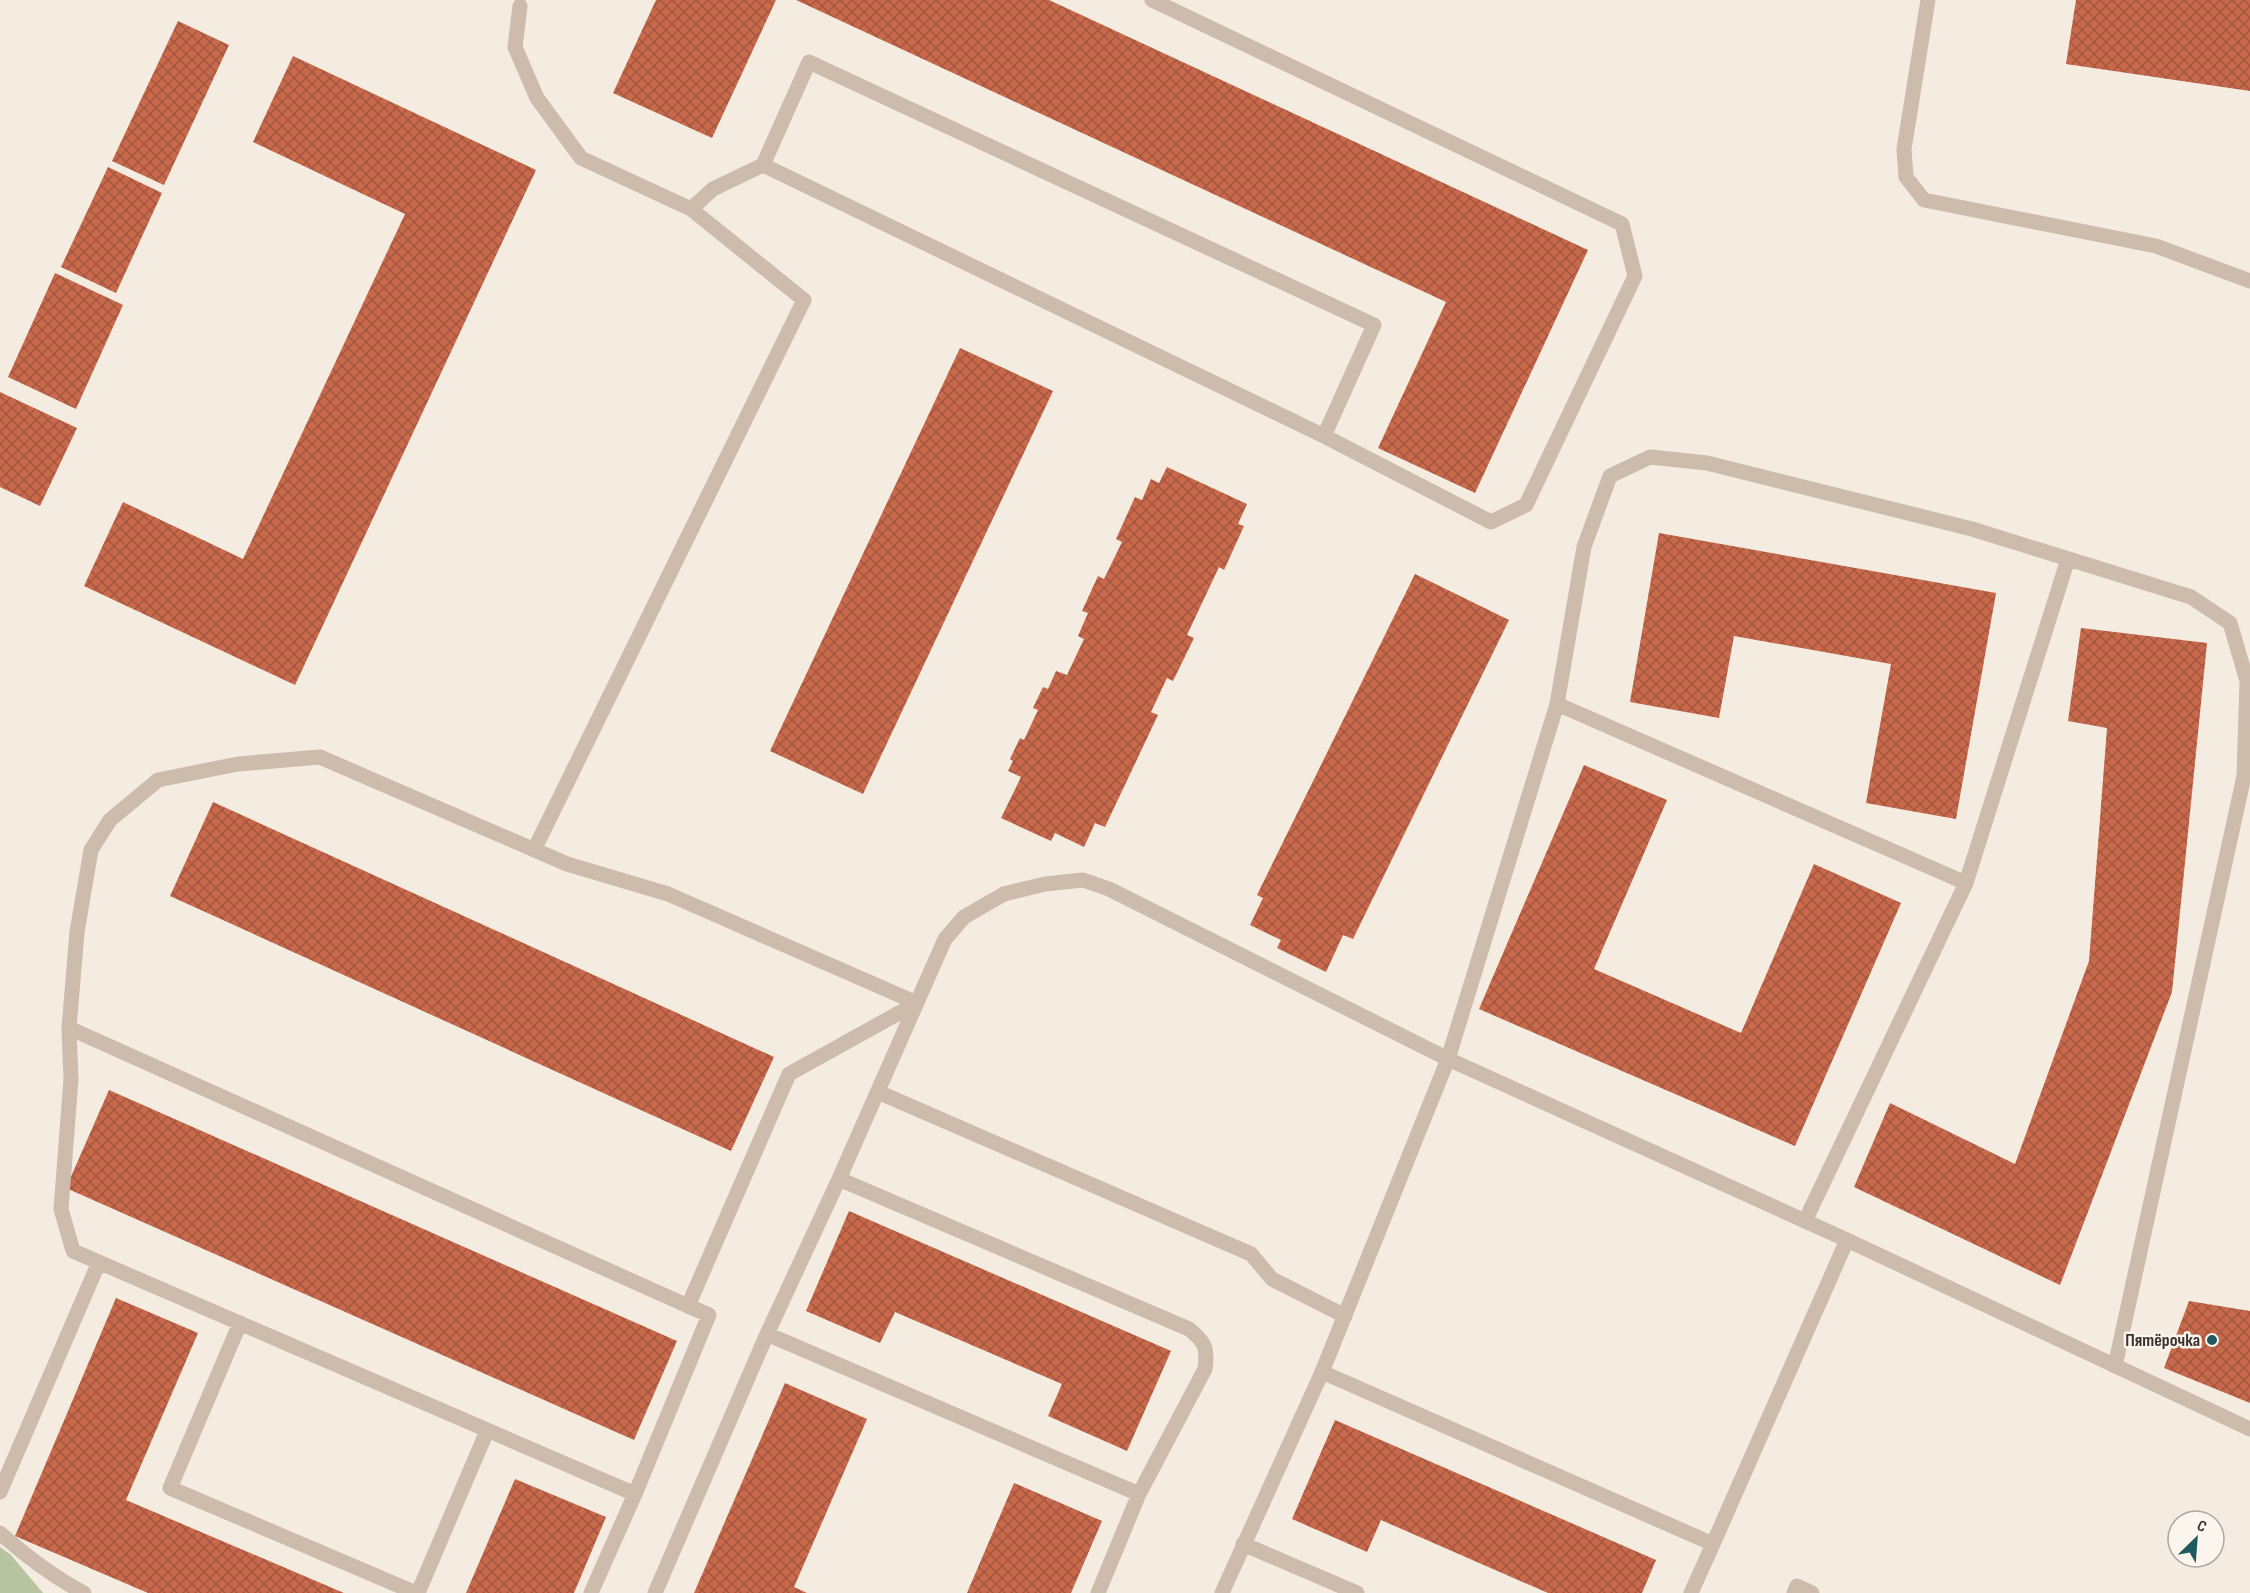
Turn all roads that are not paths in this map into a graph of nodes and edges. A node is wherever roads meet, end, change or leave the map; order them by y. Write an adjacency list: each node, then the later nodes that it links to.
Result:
1 (1152, 0): 7 (street)
2 (1928, 0): 6 (street)
3 (517, 2): 5 (street)
4 (763, 165): 5 (street); 7 (street); 7 (street)
5 (691, 209): 10 (street)
6 (2250, 281)
7 (1324, 436)
8 (2068, 559): 9 (street); 11 (street); 24 (street)
9 (1557, 704): 11 (street); 14 (street)
10 (534, 850): 12 (street); 13 (street)
11 (1966, 883): 17 (street)
12 (917, 1002): 14 (street); 15 (street); 20 (street)
13 (69, 1028): 19 (street); 20 (street)
14 (1448, 1059): 17 (street); 21 (street)
15 (878, 1092): 16 (street); 21 (street)
16 (839, 1179): 23 (street); 30 (street)
17 (1805, 1221): 18 (street)
18 (1846, 1240): 24 (street); 33 (street)
19 (99, 1262): 22 (street); 28 (street)
20 (688, 1306): 29 (street)
21 (1345, 1316): 25 (street)
22 (240, 1323): 27 (street); 35 (street)
23 (767, 1334): 30 (street); 37 (street)
24 (2115, 1366): 26 (street)
25 (1322, 1372): 32 (street); 33 (street)
26 (2250, 1429)
27 (487, 1431): 29 (street); 35 (street)
28 (0, 1492)
29 (635, 1494): 36 (street)
30 (1139, 1494): 38 (street)
31 (0, 1533): 34 (street)
32 (1243, 1544): 39 (street); 40 (street)
33 (1713, 1544): 41 (street)
34 (84, 1593)
35 (417, 1593)
36 (591, 1593)
37 (656, 1593)
38 (1098, 1593)
39 (1222, 1593)
40 (1357, 1593)
41 (1691, 1593)
42 (1794, 1593): 43 (street)
43 (1812, 1593)

